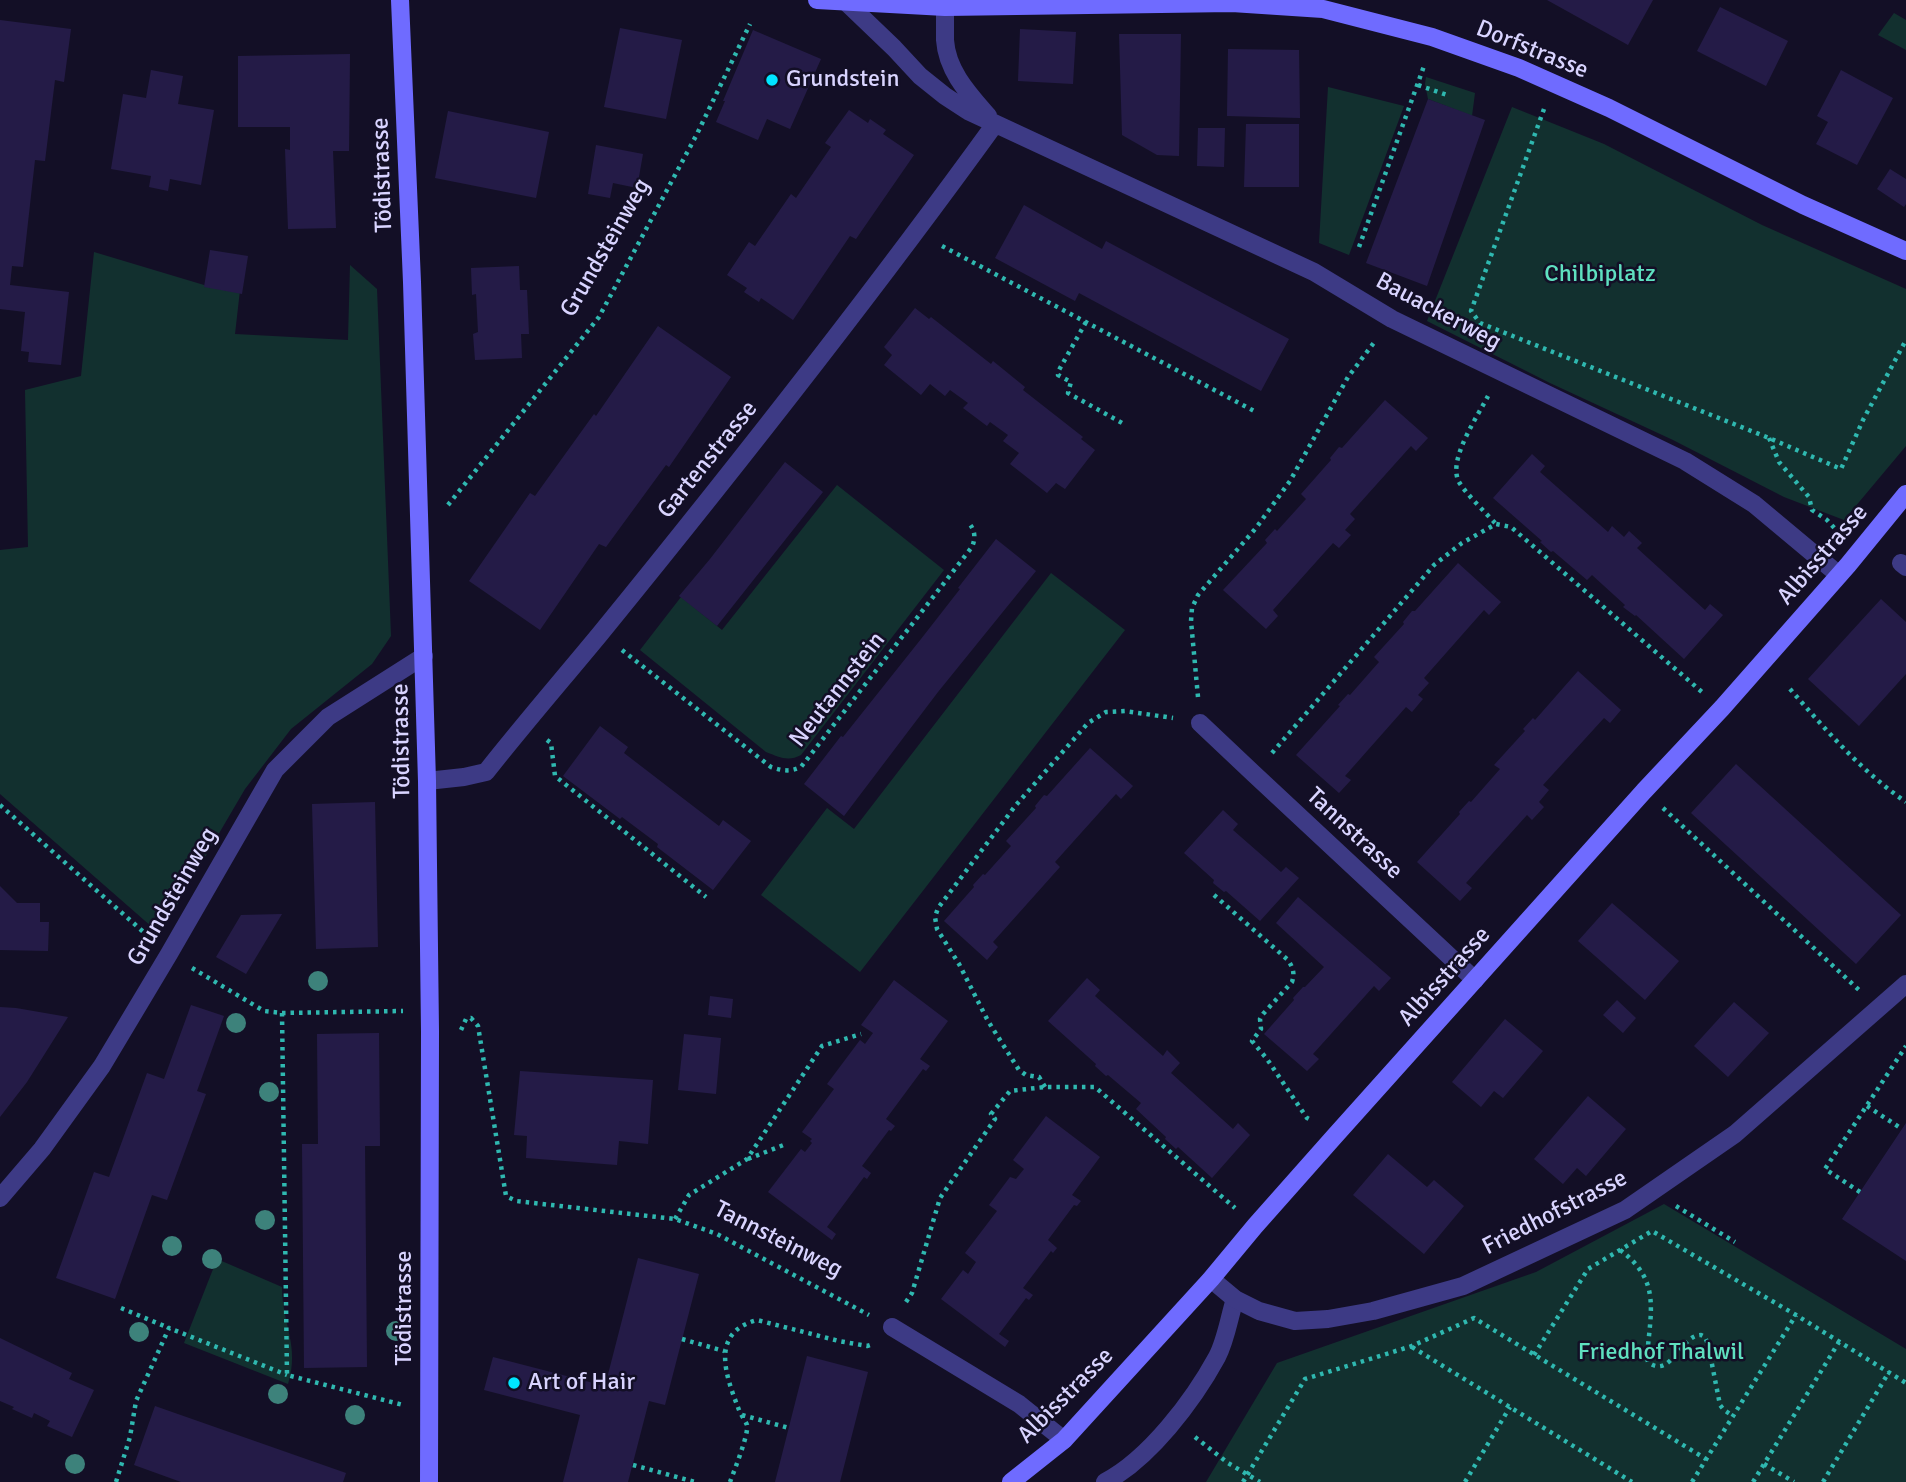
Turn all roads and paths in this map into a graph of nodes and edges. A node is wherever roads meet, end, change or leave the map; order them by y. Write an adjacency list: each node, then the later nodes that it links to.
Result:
1 (400, 0): 29 (street, Tödistrasse)
2 (817, 0): 3 (street, Dorfstrasse)
3 (846, 2): 5 (street, Dorfstrasse); 11 (street)
4 (1324, 5): 5 (street, Dorfstrasse); 14 (street, Dorfstrasse)
5 (945, 7): 11 (street)
6 (750, 23): 23 (path, Grundsteinweg)
7 (1424, 66): 8 (path)
8 (1418, 85): 9 (path); 13 (path)
9 (1447, 95)
10 (1544, 109): 21 (path)
11 (995, 124): 18 (street, Bauackerweg); 35 (street, Gartenstrasse)
12 (942, 246): 15 (path)
13 (1359, 247)
14 (1906, 251)
15 (1086, 323): 19 (path); 20 (path)
16 (1380, 335): 32 (path)
17 (1906, 340): 21 (path)
18 (1500, 372): 25 (path); 27 (street, Bauackerweg)
19 (1256, 412)
20 (1124, 424)
21 (1769, 438): 26 (path)
22 (1906, 494): 27 (street, Albisstrasse)
23 (446, 508)
24 (968, 522): 28 (path, Neutannstein)
25 (1496, 524): 31 (path); 34 (path)
26 (1840, 534)
27 (1839, 575): 36 (street, Albisstrasse)
28 (620, 648)
29 (424, 656): 35 (street, Tödistrasse); 58 (street, Grundsteinweg)
30 (1790, 689): 37 (path)
31 (1702, 692)
32 (1200, 723): 34 (street, Tannstrasse); 51 (path)
33 (547, 739): 40 (path)
34 (1254, 775): 43 (street, Tannstrasse)
35 (427, 781): 90 (street, Tödistrasse)
36 (1644, 791): 43 (street, Albisstrasse); 45 (path)
37 (1906, 802)
38 (0, 805): 41 (path)
39 (1214, 895): 53 (path)
40 (706, 897)
41 (154, 941)
42 (181, 961): 47 (path)
43 (1475, 980): 64 (street, Albisstrasse)
44 (1906, 984): 65 (street, Friedhofstrasse)
45 (1860, 991)
46 (407, 1011): 47 (path)
47 (282, 1013): 76 (path)
48 (461, 1030): 61 (path, Tannsteinweg)
49 (861, 1034): 56 (path)
50 (1906, 1046): 52 (path)
51 (1045, 1087): 60 (path); 68 (path)
52 (1867, 1106): 54 (path); 57 (path)
53 (1314, 1123)
54 (1902, 1129)
55 (786, 1143): 56 (path)
56 (747, 1159): 61 (path)
57 (1860, 1192)
58 (0, 1198)
59 (1675, 1206): 62 (path)
60 (1238, 1211)
61 (675, 1219): 68 (path, Tannsteinweg)
62 (1735, 1242)
63 (1619, 1250): 67 (path); 74 (path); 81 (path)
64 (1211, 1279): 65 (street, Friedhofstrasse); 84 (street, Albisstrasse)
65 (1235, 1299): 82 (street)
66 (121, 1308): 69 (path)
67 (1796, 1315): 71 (path); 81 (path)
68 (892, 1327): 73 (path); 84 (street)
69 (169, 1328): 76 (path); 89 (path)
70 (682, 1339): 73 (path)
71 (1839, 1342): 75 (path); 86 (path)
72 (1412, 1346): 74 (path); 79 (path); 88 (path)
73 (724, 1351): 80 (path)
74 (1534, 1355): 85 (path)
75 (1889, 1372): 77 (path); 102 (path)
76 (287, 1375): 78 (path)
77 (1906, 1383)
78 (406, 1405)
79 (1510, 1407): 97 (path); 98 (path)
80 (741, 1415): 83 (path); 92 (path)
81 (1733, 1416): 85 (path)
82 (1175, 1421): 88 (path); 94 (street)
83 (789, 1428)
84 (1064, 1440): 93 (street, Albisstrasse)
85 (1706, 1459): 99 (path)
86 (1764, 1464): 100 (path); 101 (path)
87 (633, 1465): 91 (path)
88 (1248, 1475): 95 (path); 96 (path)
89 (116, 1482)
90 (429, 1482)
91 (695, 1482)
92 (730, 1482)
93 (1012, 1482)
94 (1105, 1482)
95 (1244, 1482)
96 (1260, 1482)
97 (1465, 1482)
98 (1632, 1482)
99 (1692, 1482)
100 (1753, 1482)
101 (1794, 1482)
102 (1823, 1482)

